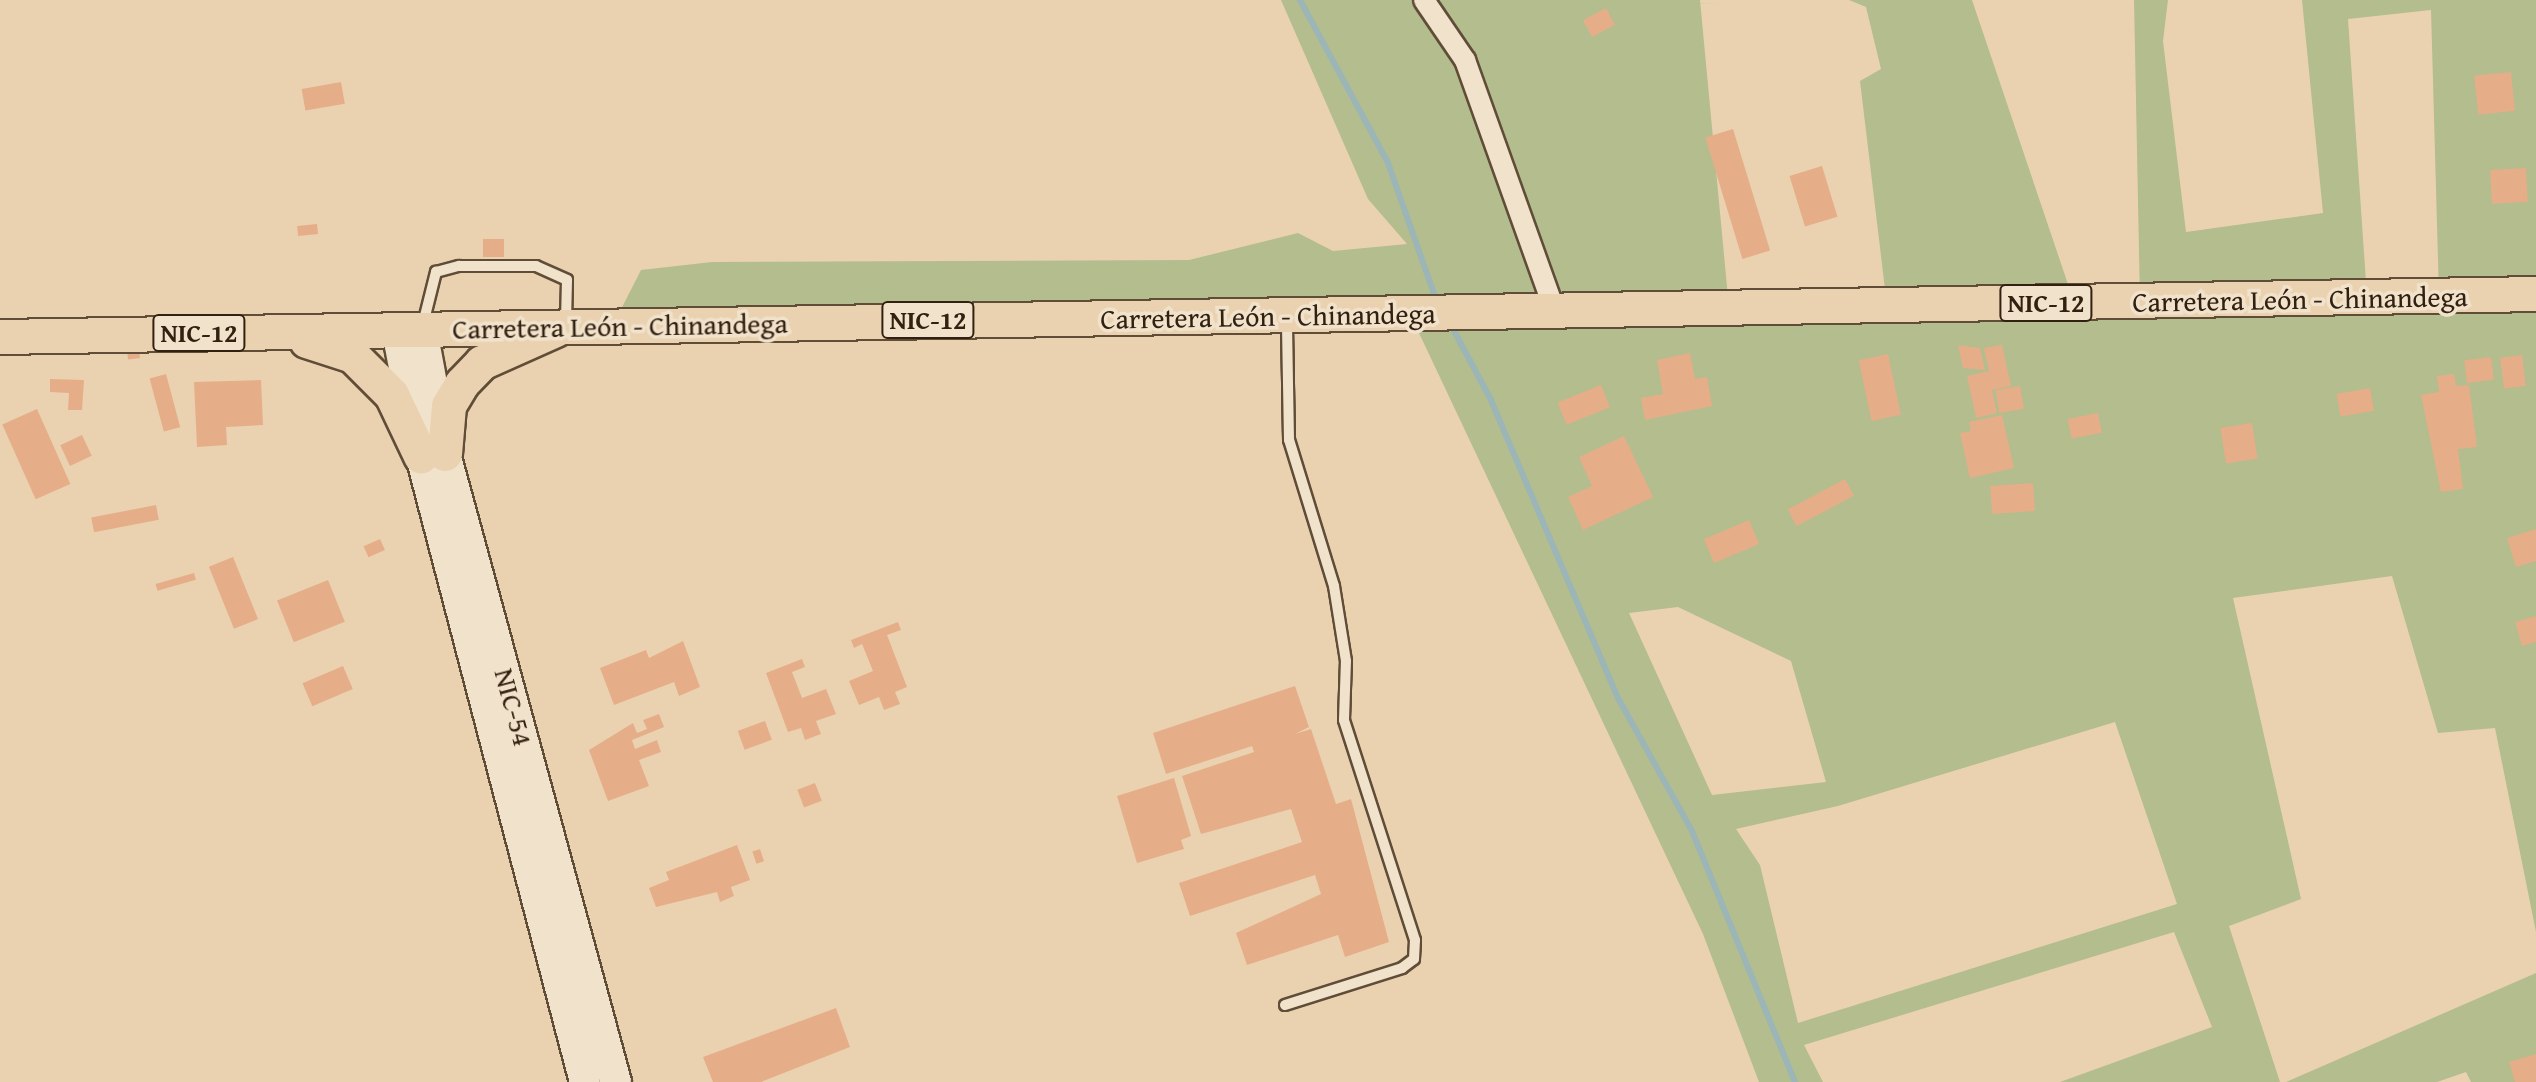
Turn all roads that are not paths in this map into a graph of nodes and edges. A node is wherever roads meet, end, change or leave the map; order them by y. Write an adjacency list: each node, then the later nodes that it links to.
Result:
1 (1424, 0): 3 (street)
2 (2536, 294): 3 (highway, Carretera León - Chinandega / NIC-12)
3 (1555, 311): 4 (highway, Carretera León - Chinandega / NIC-12)
4 (1287, 315): 5 (highway, Carretera León - Chinandega / NIC-12); 10 (lane)
5 (566, 325): 6 (highway, Carretera León - Chinandega / NIC-12); 6 (lane); 9 (highway)
6 (409, 330): 7 (highway, Carretera León - Chinandega / NIC-12); 9 (main road, NIC-54 / NIC-54)
7 (280, 332): 8 (highway, Carretera León - Chinandega / NIC-12); 9 (highway)
8 (0, 337)
9 (433, 455): 11 (main road, NIC-54 / NIC-54); 12 (main road, NIC-54 / NIC-54)
10 (1285, 1005)
11 (600, 1021): 12 (main road); 14 (main road, NIC-54 / NIC-54)
12 (571, 1031): 13 (main road, NIC-54 / NIC-54)
13 (585, 1082)
14 (616, 1082)

